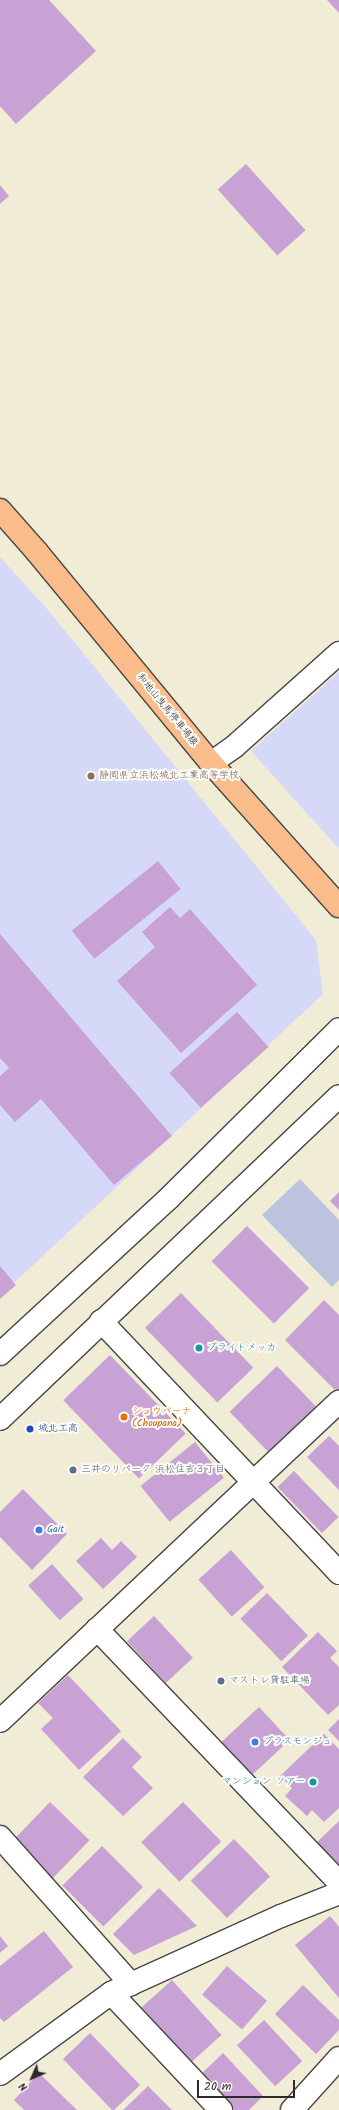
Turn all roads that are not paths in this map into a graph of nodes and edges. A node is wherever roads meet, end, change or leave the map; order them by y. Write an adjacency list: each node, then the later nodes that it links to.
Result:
1 (0, 510): 3 (main road, 和地山曳馬停車場線)
2 (339, 653): 3 (street)
3 (211, 763): 4 (main road, 和地山曳馬停車場線)
4 (339, 906)
5 (339, 1028): 8 (street)
6 (339, 1096): 7 (street)
7 (101, 1321): 10 (street); 11 (street)
8 (0, 1354)
9 (339, 1401): 11 (street)
10 (0, 1419)
11 (252, 1481): 12 (street); 13 (street)
12 (339, 1573)
13 (97, 1629): 14 (street); 16 (street)
14 (0, 1721)
15 (0, 1837): 18 (street)
16 (339, 1882)
17 (339, 1893): 18 (street)
18 (131, 1984): 19 (street)
19 (111, 1993): 21 (street); 22 (street)
20 (339, 2058): 23 (street)
21 (0, 2074)
22 (221, 2110)
23 (292, 2110)

